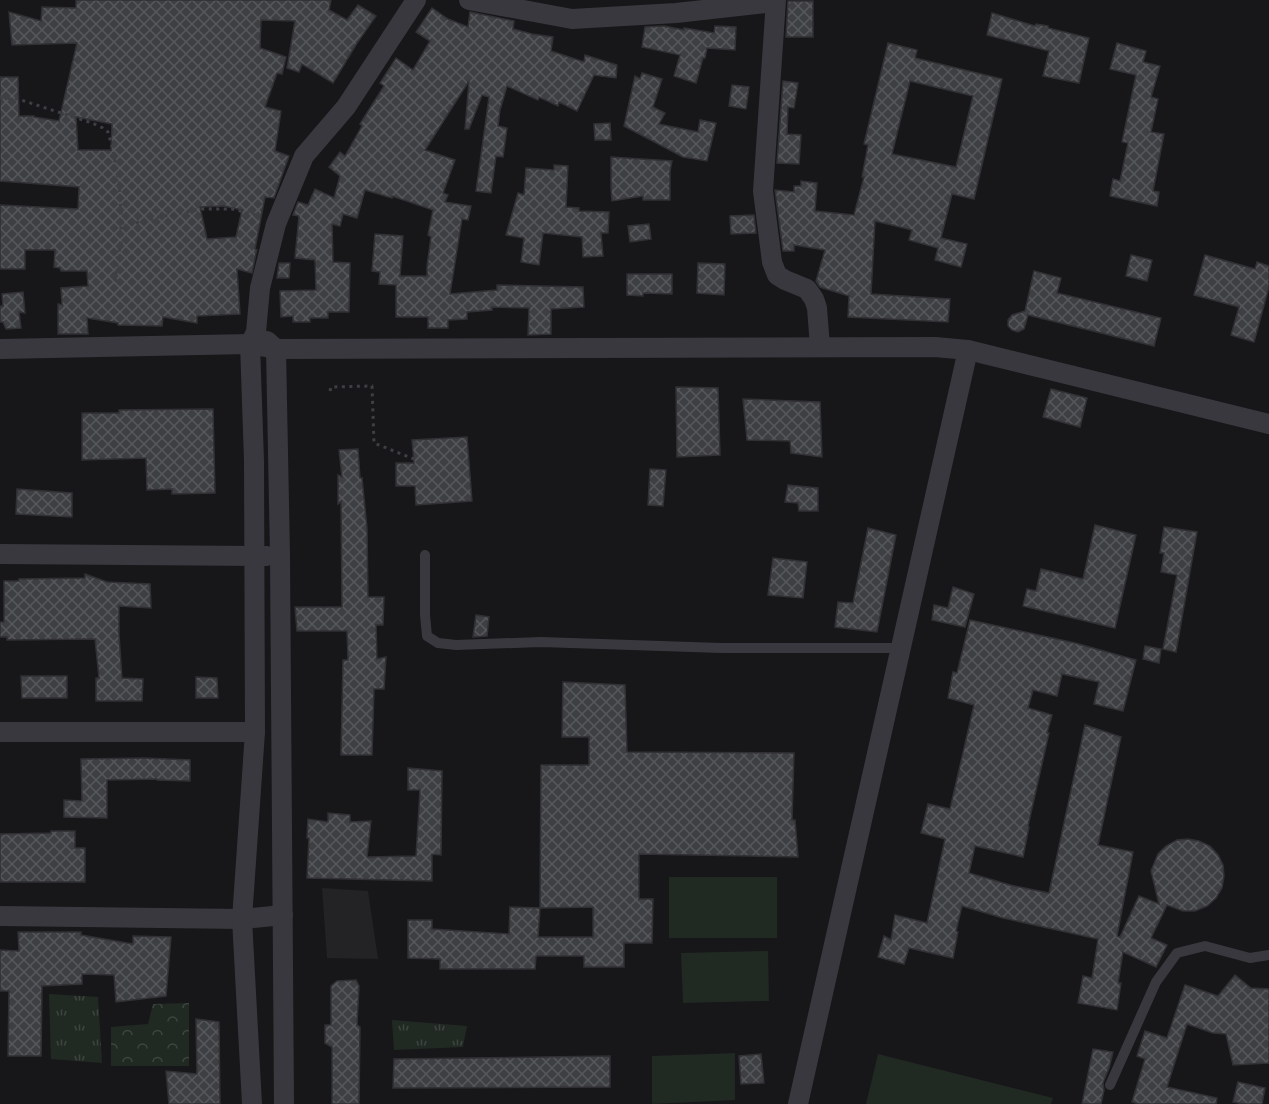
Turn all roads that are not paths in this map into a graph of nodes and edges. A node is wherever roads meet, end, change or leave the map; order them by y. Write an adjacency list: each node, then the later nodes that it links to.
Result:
1 (416, 0): 4 (street)
2 (469, 0): 3 (street)
3 (775, 1): 5 (street)
4 (253, 338): 6 (street); 7 (street); 13 (street)
5 (820, 347): 7 (street); 8 (street)
6 (0, 349)
7 (276, 349): 11 (street)
8 (968, 350): 9 (street); 14 (street)
9 (1269, 424)
10 (0, 554): 13 (street)
11 (280, 555): 13 (street); 17 (street)
12 (425, 555): 14 (lane)
13 (254, 556): 16 (street)
14 (900, 648): 24 (street)
15 (0, 732): 16 (street)
16 (255, 732): 19 (street)
17 (283, 915): 19 (street); 23 (street)
18 (0, 916): 19 (street)
19 (242, 919): 22 (street)
20 (1269, 955): 21 (lane)
21 (1110, 1085)
22 (252, 1104)
23 (284, 1104)
24 (798, 1104)

